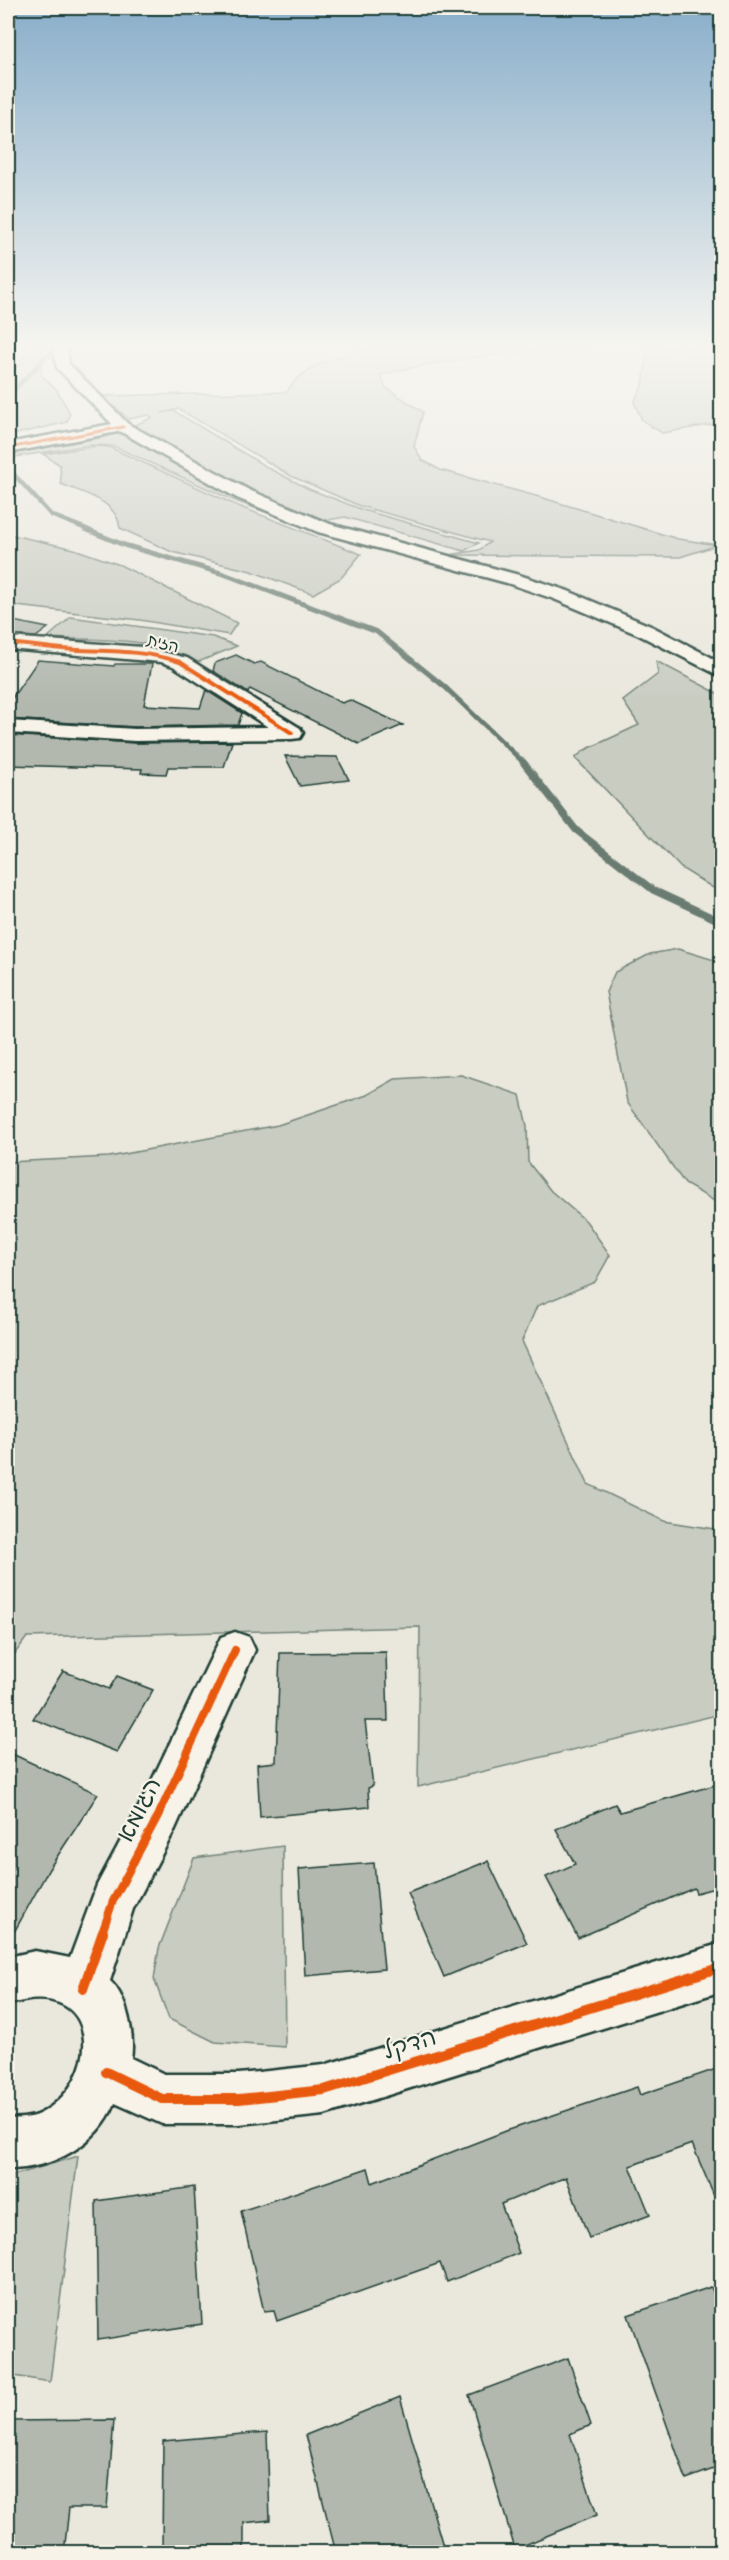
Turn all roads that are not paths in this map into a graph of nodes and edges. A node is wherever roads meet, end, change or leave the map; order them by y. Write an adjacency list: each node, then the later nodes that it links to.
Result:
1 (195, 467): 3 (main road)
2 (8, 643): 4 (main road, הזית)
3 (722, 671)
4 (8, 727)
5 (235, 1650): 8 (main road, הגומא)
6 (722, 1967): 9 (main road, הדקל)
7 (8, 1981): 8 (main road)
8 (83, 1989): 9 (main road)
9 (106, 2072): 10 (main road)
10 (8, 2144)

